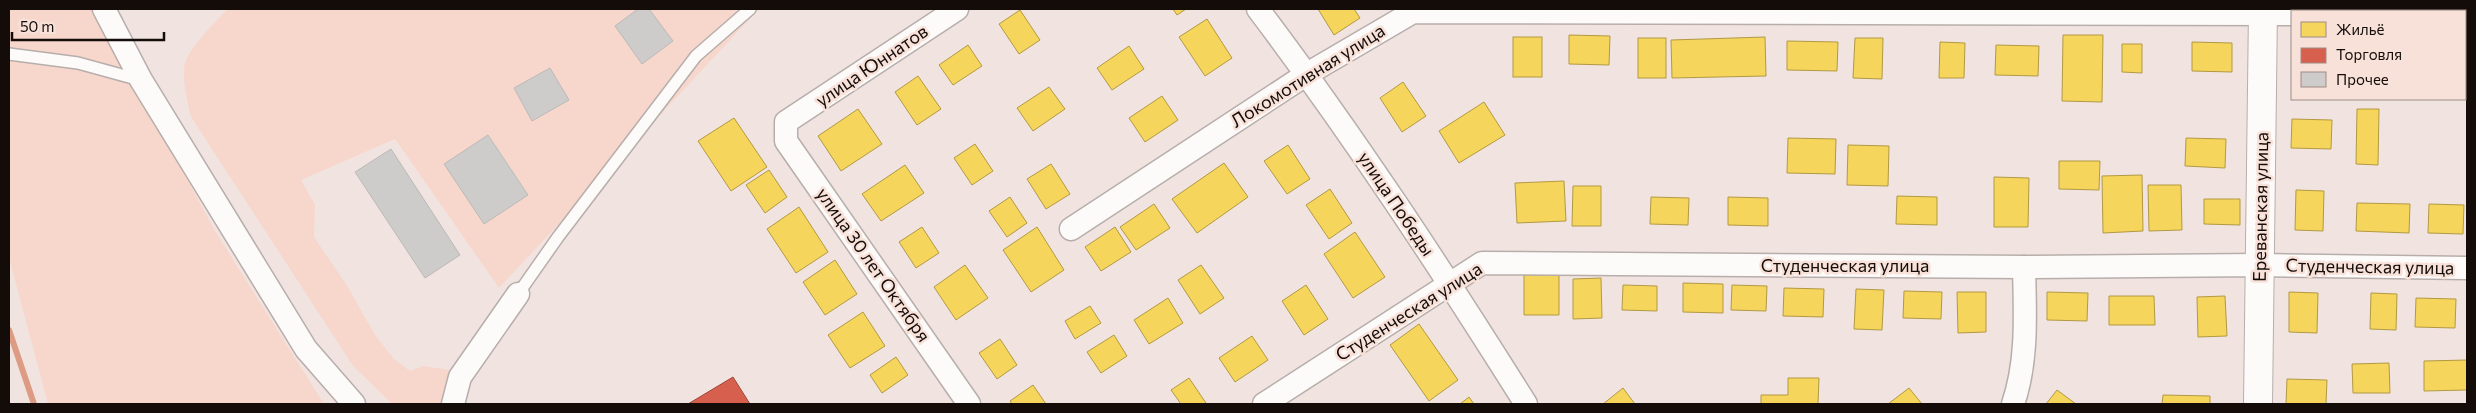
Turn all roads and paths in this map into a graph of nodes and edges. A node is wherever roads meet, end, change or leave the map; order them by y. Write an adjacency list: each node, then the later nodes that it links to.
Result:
1 (104, 9): 9 (street)
2 (750, 9): 16 (lane)
3 (957, 9): 10 (street, улица Юннатов)
4 (1258, 9): 8 (street, улица Победы)
5 (2263, 11): 6 (street, Локомотивная улица); 8 (street, Локомотивная улица); 12 (street, Ереванская улица)
6 (2291, 14)
7 (9, 54): 9 (lane)
8 (1307, 74): 11 (street, Локомотивная улица); 15 (street, улица Победы)
9 (141, 80): 17 (street)
10 (786, 122): 19 (street, улица 30 лет Октября)
11 (1071, 229)
12 (2260, 265): 13 (street, Студенческая улица); 14 (street, Студенческая улица); 23 (street, Ереванская улица)
13 (2024, 267): 15 (street, Студенческая улица); 22 (street)
14 (2467, 268)
15 (1450, 282): 20 (street, Студенческая улица); 21 (street, улица Победы)
16 (518, 294): 18 (street)
17 (354, 404)
18 (453, 404)
19 (969, 404)
20 (1264, 404)
21 (1526, 404)
22 (2013, 404)
23 (2258, 404)

